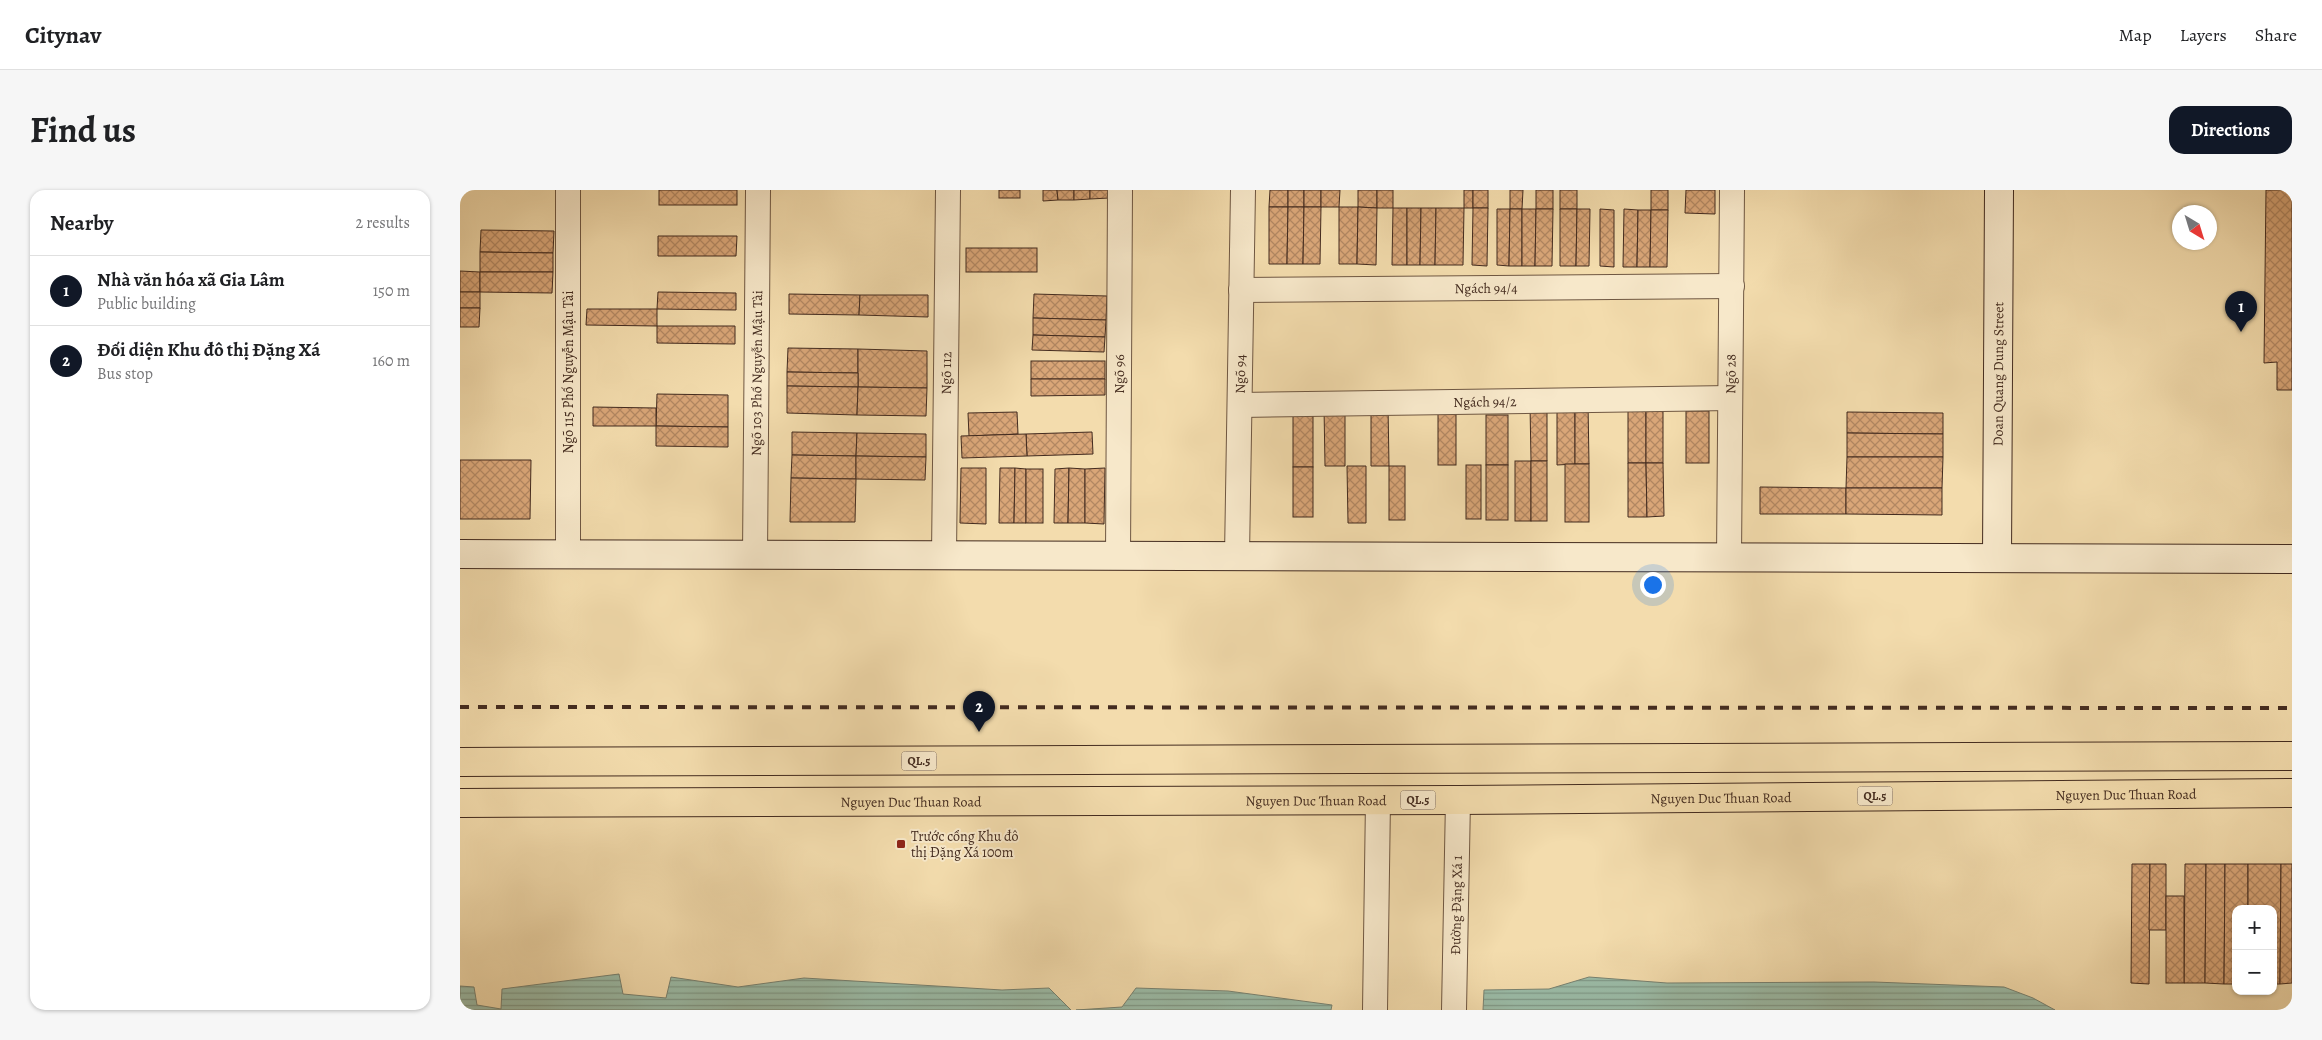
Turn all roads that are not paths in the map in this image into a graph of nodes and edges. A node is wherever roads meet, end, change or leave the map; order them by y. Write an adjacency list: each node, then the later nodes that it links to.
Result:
1 (568, 190): 13 (street, Ngõ 115 Phố Nguyễn Mậu Tài)
2 (758, 190): 14 (street, Ngõ 103 Phố Nguyễn Mậu Tài)
3 (948, 190): 15 (street, Ngõ 112)
4 (1120, 190): 16 (street, Ngõ 96)
5 (1243, 190): 9 (street, Ngõ 94)
6 (1732, 190): 8 (street, Ngõ 28)
7 (1999, 190): 19 (street, Doan Quang Dung Street)
8 (1732, 286): 9 (street, Ngách 94/4); 10 (street, Ngõ 28)
9 (1241, 290): 11 (street, Ngõ 94)
10 (1730, 398): 11 (street, Ngách 94/2); 18 (street, Ngõ 28)
11 (1240, 405): 17 (street, Ngõ 94)
12 (460, 554): 13 (street)
13 (568, 554): 14 (street)
14 (755, 555): 15 (street)
15 (944, 556): 16 (street)
16 (1118, 556): 17 (street)
17 (1237, 556): 18 (street)
18 (1728, 558): 19 (street)
19 (1997, 558): 20 (street)
20 (2292, 559)
21 (2292, 756): 22 (highway, QL.5)
22 (1458, 759): 23 (highway, QL.5); 27 (highway)
23 (1378, 760): 24 (highway, QL.5); 26 (highway)
24 (460, 762)
25 (2292, 793): 27 (highway, Nguyen Duc Thuan Road / QL.5)
26 (1378, 800): 27 (highway, Nguyen Duc Thuan Road / QL.5); 28 (highway, Nguyen Duc Thuan Road / QL.5); 29 (street)
27 (1458, 800): 30 (street, Đường Đặng Xá 1)
28 (460, 803)
29 (1375, 1010)
30 (1454, 1010)

